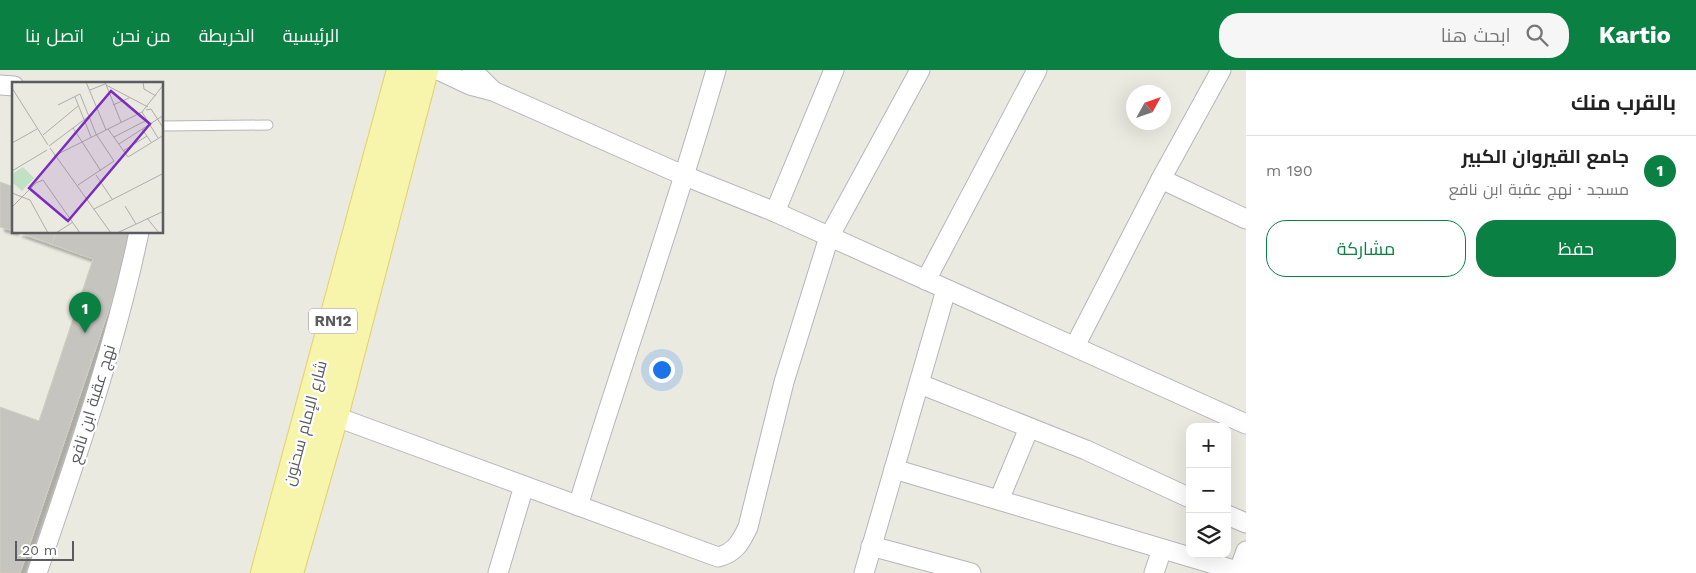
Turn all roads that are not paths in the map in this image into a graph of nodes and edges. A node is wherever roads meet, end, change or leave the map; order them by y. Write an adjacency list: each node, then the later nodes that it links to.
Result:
1 (402, 70): 38 (main road, شارع الإمام سحنون / RN12)
2 (424, 70): 23 (main road, شارع الإمام سحنون / RN12)
3 (438, 70): 10 (street)
4 (472, 70): 10 (street)
5 (716, 70): 13 (street)
6 (834, 70): 15 (street)
7 (920, 70): 18 (street)
8 (1037, 70): 19 (street)
9 (1221, 70): 14 (street)
10 (493, 91): 13 (street)
11 (268, 125): 12 (lane)
12 (164, 126)
13 (685, 176): 15 (street); 30 (street)
14 (1161, 178): 16 (street); 21 (street)
15 (775, 212): 18 (street)
16 (1246, 219)
17 (138, 234): 37 (street, نهج عقبة ابن نافع)
18 (829, 236): 19 (street); 30 (street)
19 (926, 280): 20 (street)
20 (946, 290): 21 (street); 22 (street)
21 (1075, 346): 24 (street)
22 (920, 384): 25 (street); 26 (street)
23 (334, 416): 27 (street); 39 (main road, شارع الإمام سحنون / RN12)
24 (1246, 424)
25 (1029, 428): 28 (street); 29 (street)
26 (894, 469): 29 (street); 33 (street)
27 (524, 486): 30 (street); 40 (street)
28 (1186, 496)
29 (999, 500): 34 (street)
30 (578, 506)
31 (1231, 517): 32 (street)
32 (1246, 523)
33 (871, 546): 41 (street); 42 (street)
34 (1162, 549): 36 (street); 43 (street)
35 (1246, 551): 36 (street)
36 (1240, 572)
37 (37, 573)
38 (265, 573)
39 (289, 573)
40 (498, 573)
41 (864, 573)
42 (971, 573)
43 (1154, 573)

